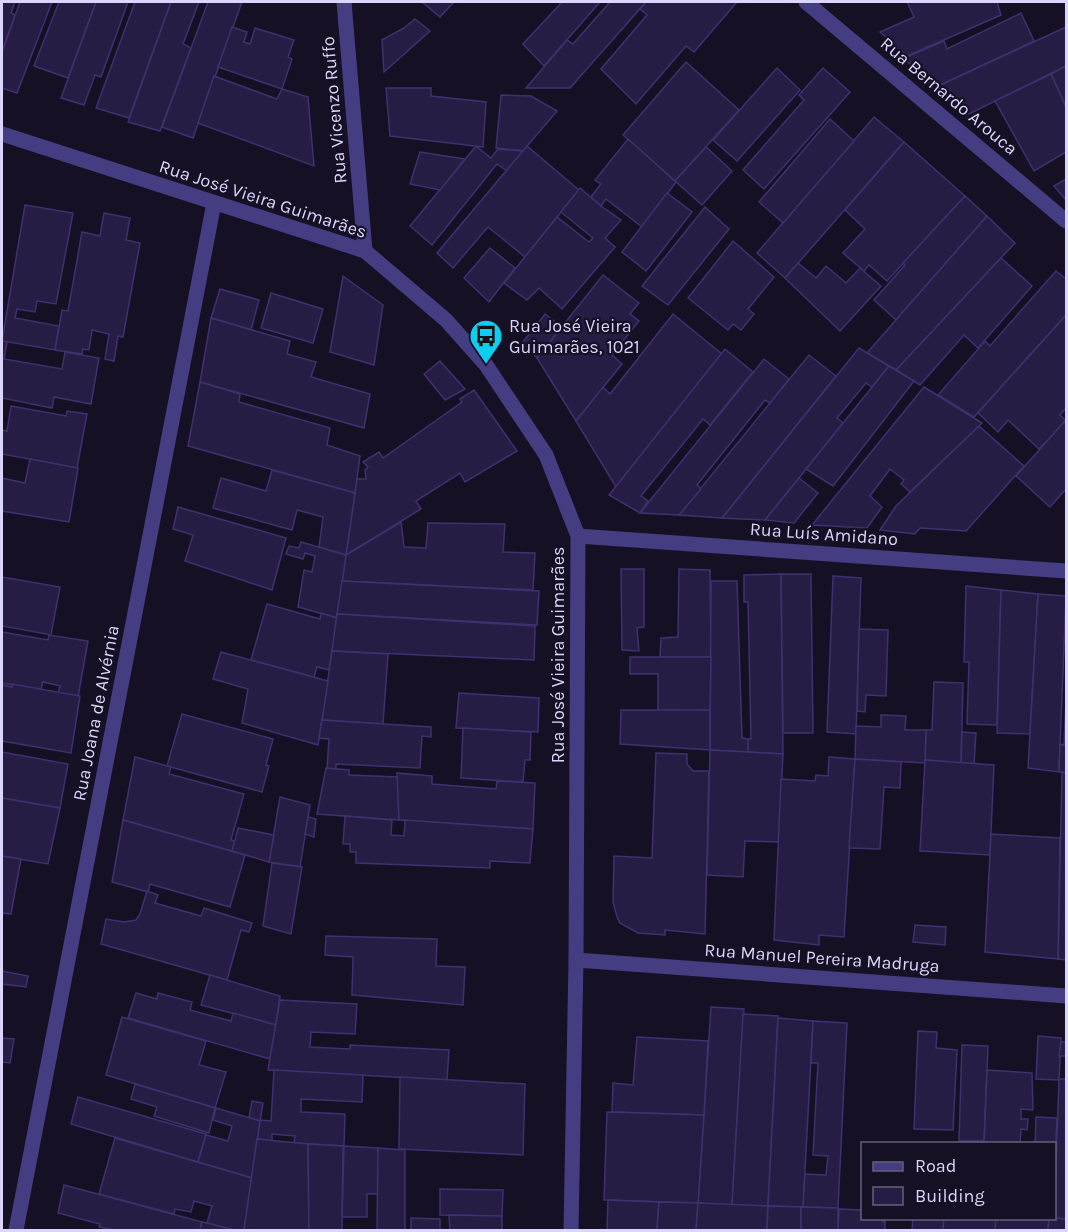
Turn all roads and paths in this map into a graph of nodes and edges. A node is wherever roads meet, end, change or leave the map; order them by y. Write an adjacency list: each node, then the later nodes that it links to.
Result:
1 (344, 2): 6 (street, Rua Vicenzo Ruffo)
2 (806, 2): 5 (street, Rua Bernardo Arouca)
3 (2, 134): 4 (street, Rua José Vieira Guimarães)
4 (214, 203): 6 (street, Rua José Vieira Guimarães); 11 (street, Rua Joana de Alvérnia)
5 (1066, 221)
6 (365, 251): 7 (street, Rua José Vieira Guimarães)
7 (578, 536): 8 (street, Rua Luís Amidano); 9 (street, Rua José Vieira Guimarães)
8 (1066, 571)
9 (576, 960): 10 (street, Rua Manuel Pereira Madruga); 12 (street, Rua José Vieira Guimarães)
10 (1066, 996)
11 (16, 1230)
12 (571, 1230)

